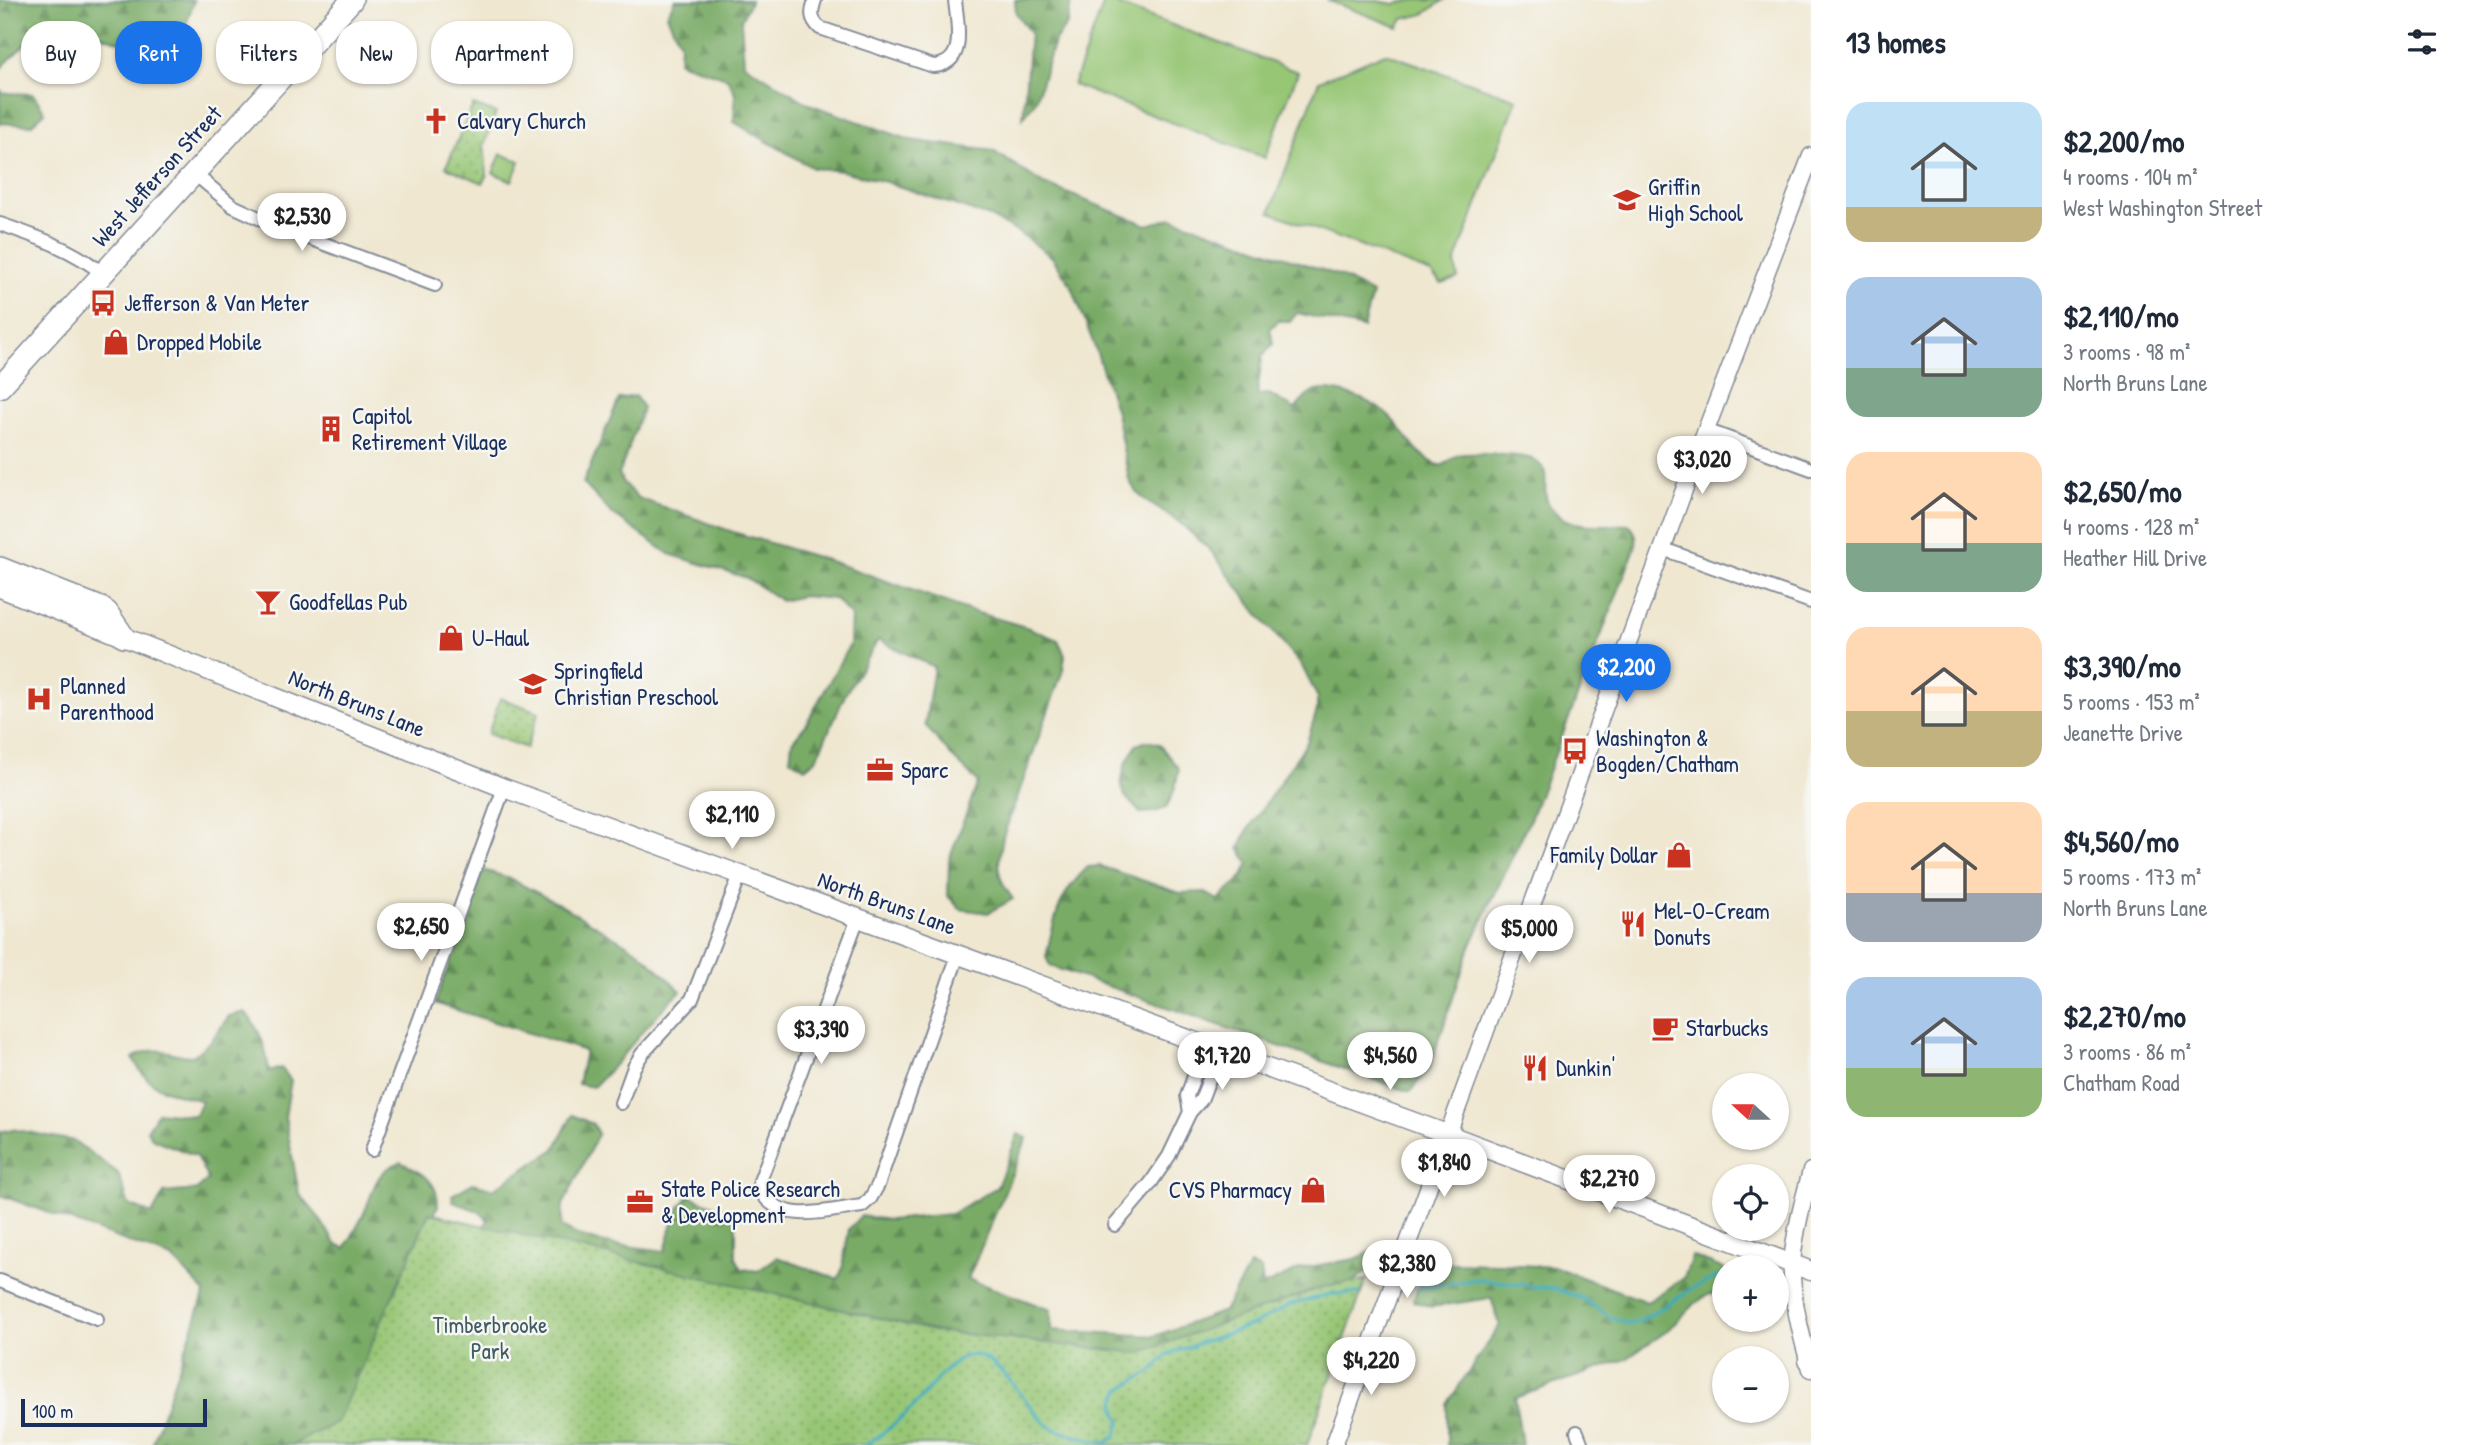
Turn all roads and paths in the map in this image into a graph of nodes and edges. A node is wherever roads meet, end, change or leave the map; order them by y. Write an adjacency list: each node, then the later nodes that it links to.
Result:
1 (352, 0): 5 (main road, West Jefferson Street)
2 (815, 0): 3 (street)
3 (955, 0)
4 (1811, 156): 10 (street)
5 (195, 174): 7 (main road, West Jefferson Street); 8 (street)
6 (0, 224): 7 (street)
7 (103, 274): 9 (main road, West Jefferson Street)
8 (435, 285)
9 (0, 387)
10 (1706, 430): 11 (street); 12 (street)
11 (1811, 469)
12 (1663, 549): 15 (street); 23 (street)
13 (0, 568): 16 (main road)
14 (0, 588): 16 (main road, North Bruns Lane)
15 (1811, 602)
16 (124, 637): 17 (main road, North Bruns Lane)
17 (504, 788): 18 (main road, North Bruns Lane); 24 (street)
18 (740, 874): 19 (main road, North Bruns Lane); 22 (street)
19 (858, 918): 20 (main road, North Bruns Lane); 20 (street)
20 (958, 955): 21 (main road, North Bruns Lane)
21 (1212, 1048): 23 (main road, North Bruns Lane); 26 (street)
22 (621, 1103)
23 (1447, 1134): 27 (main road, North Bruns Lane); 32 (street)
24 (372, 1150)
25 (1811, 1171): 27 (street)
26 (1115, 1225)
27 (1792, 1264): 28 (main road, North Bruns Lane); 31 (street)
28 (1811, 1271)
29 (0, 1280): 30 (street)
30 (97, 1319)
31 (1810, 1361)
32 (1334, 1445)

